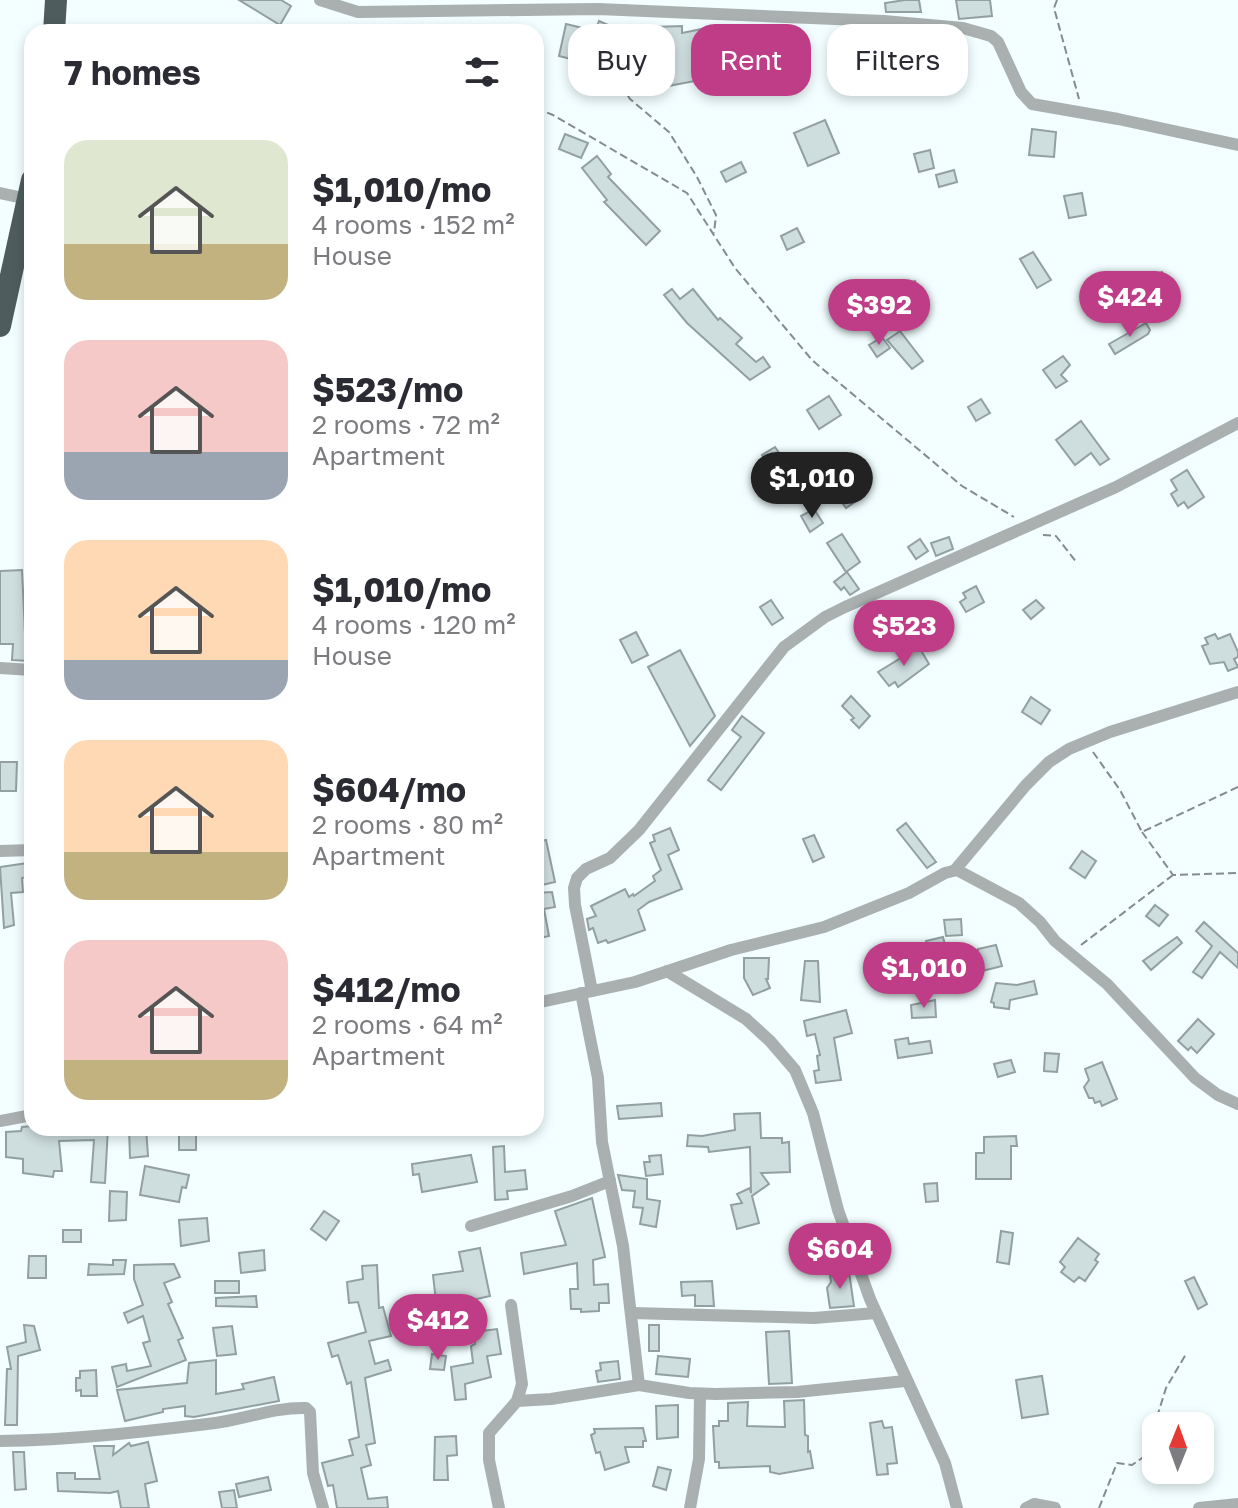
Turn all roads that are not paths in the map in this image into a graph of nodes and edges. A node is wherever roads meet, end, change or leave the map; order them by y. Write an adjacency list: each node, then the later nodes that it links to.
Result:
1 (56, 0): 3 (highway)
2 (320, 0): 4 (street)
3 (54, 24)
4 (1238, 145)
5 (24, 191): 6 (street)
6 (0, 193)
7 (24, 217): 8 (highway)
8 (0, 326)
9 (1238, 423): 17 (street)
10 (0, 668): 11 (street)
11 (24, 670)
12 (1238, 692): 15 (street)
13 (24, 850): 14 (street)
14 (0, 851)
15 (955, 870): 16 (street); 19 (street)
16 (667, 971): 17 (street); 26 (street)
17 (586, 992): 18 (street); 22 (street)
18 (544, 1001)
19 (1238, 1104)
20 (24, 1116): 21 (street)
21 (0, 1121)
22 (610, 1181): 23 (street); 25 (street)
23 (471, 1226)
24 (511, 1305): 30 (street)
25 (632, 1313): 26 (street); 28 (street)
26 (876, 1313): 27 (street)
27 (905, 1381): 29 (street); 36 (street)
28 (639, 1385): 29 (street); 30 (street)
29 (700, 1394): 35 (street)
30 (517, 1401): 34 (street)
31 (0, 1441): 33 (street)
32 (1238, 1504): 39 (street)
33 (323, 1508)
34 (499, 1508)
35 (690, 1508)
36 (957, 1508)
37 (1026, 1508): 38 (street)
38 (1055, 1508)
39 (1199, 1508)

